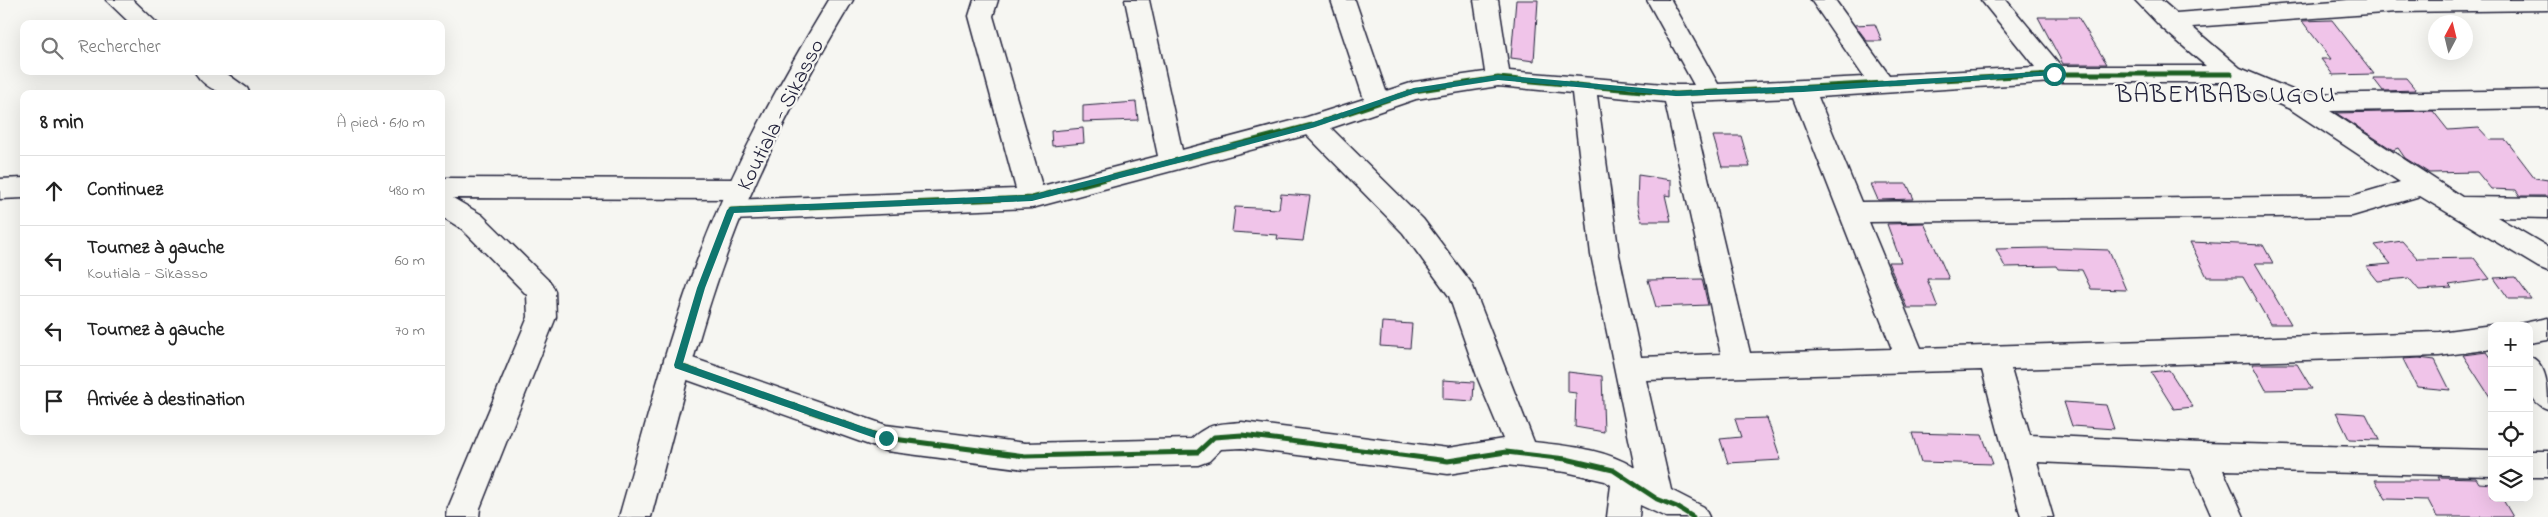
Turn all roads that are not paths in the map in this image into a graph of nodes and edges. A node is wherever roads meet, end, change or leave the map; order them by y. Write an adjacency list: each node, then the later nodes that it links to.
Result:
1 (118, 0): 13 (street)
2 (841, 0): 35 (street, Koutiala - Sikasso)
3 (986, 0): 34 (street)
4 (1137, 0): 29 (street)
5 (1343, 0): 26 (street)
6 (1486, 0): 18 (street)
7 (1659, 0): 23 (street)
8 (1823, 0): 19 (street)
9 (1992, 0): 15 (street)
10 (2146, 0): 14 (street)
11 (2395, 2): 12 (street); 14 (street)
12 (2544, 3)
13 (141, 20)
14 (2170, 21): 16 (street)
15 (2054, 74): 16 (street); 19 (street)
16 (2232, 74): 27 (street)
17 (212, 75): 22 (street)
18 (1498, 78): 20 (street); 26 (street)
19 (1882, 84): 21 (street)
20 (1583, 86): 24 (street); 48 (street)
21 (1803, 89): 23 (street); 39 (street)
22 (232, 90)
23 (1711, 92): 24 (street)
24 (1676, 94): 47 (street)
25 (2548, 99): 27 (street)
26 (1378, 103): 28 (street)
27 (2299, 103): 30 (street)
28 (1312, 126): 29 (street); 52 (street)
29 (1172, 162): 34 (street)
30 (2424, 186): 37 (street); 39 (street)
31 (20, 188): 33 (street)
32 (445, 188): 35 (street)
33 (0, 189)
34 (1032, 198): 35 (street)
35 (736, 199): 46 (street, Koutiala - Sikasso)
36 (445, 205): 59 (street)
37 (2457, 207): 38 (street); 40 (street)
38 (2548, 208)
39 (1851, 212): 45 (street)
40 (2548, 260)
41 (2548, 330): 42 (street)
42 (2533, 332)
43 (2488, 338): 44 (street)
44 (1993, 358): 45 (street); 51 (street)
45 (1911, 360): 47 (street)
46 (678, 365): 52 (street); 60 (street, Koutiala - Sikasso)
47 (1738, 365): 48 (street)
48 (1629, 368): 58 (street)
49 (2533, 374): 50 (street)
50 (2548, 397)
51 (2018, 448): 53 (street); 63 (street)
52 (1524, 454): 57 (street)
53 (2201, 456): 54 (street); 64 (street)
54 (2488, 463)
55 (2533, 464): 56 (street)
56 (2548, 464)
57 (1627, 479): 58 (street); 61 (street)
58 (1657, 499): 62 (street)
59 (463, 517)
60 (635, 517)
61 (1623, 517)
62 (1692, 517)
63 (2037, 517)
64 (2228, 517)

